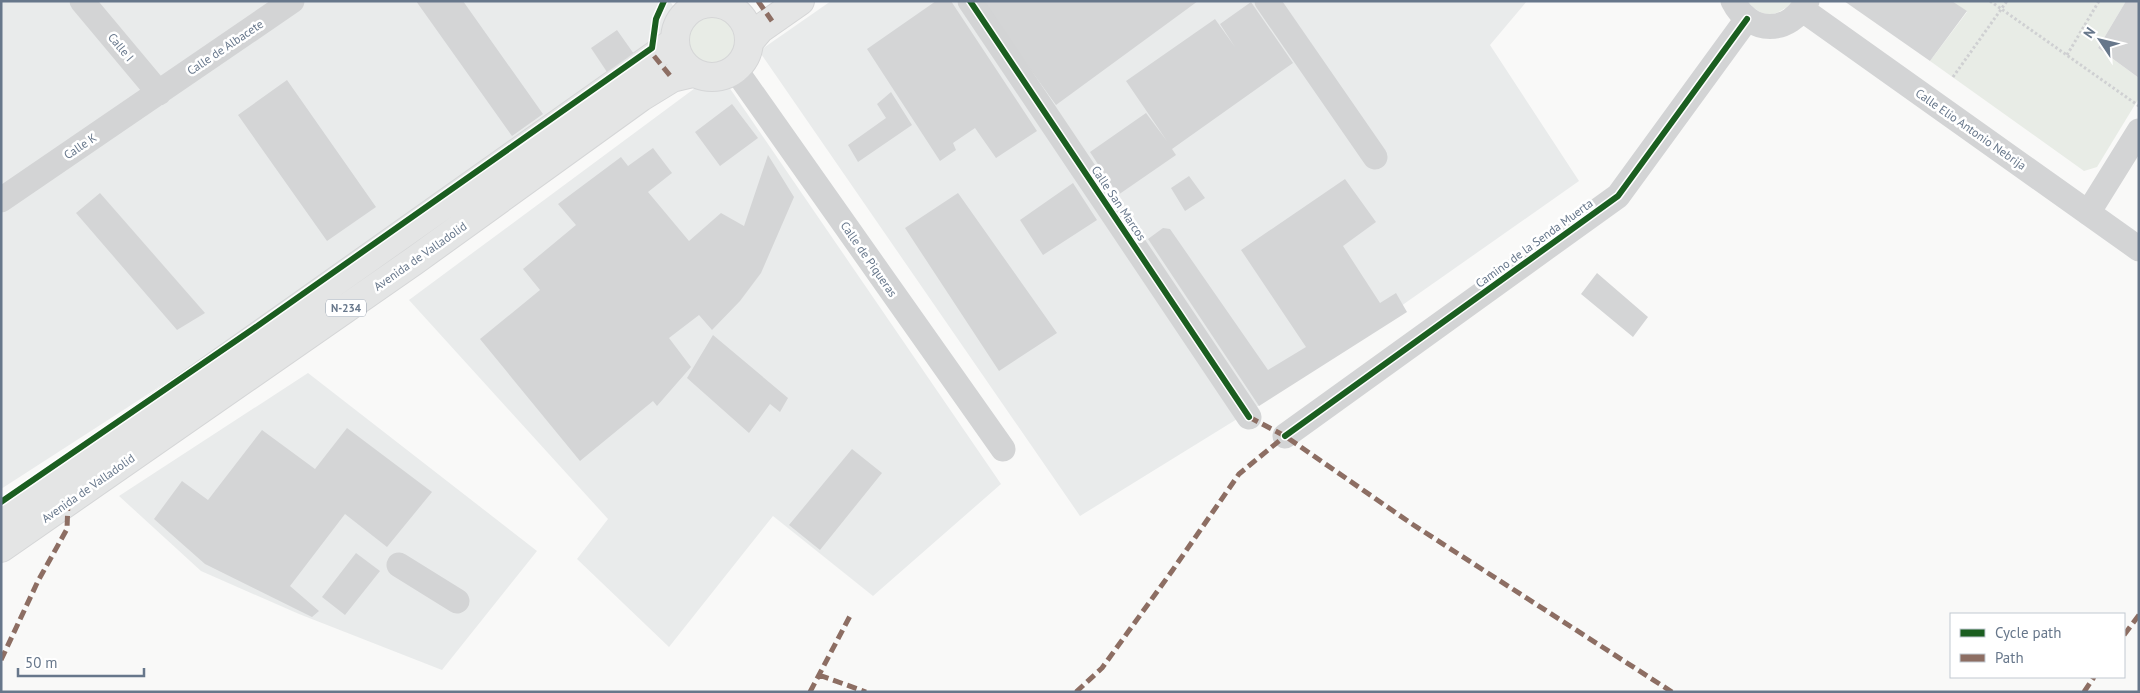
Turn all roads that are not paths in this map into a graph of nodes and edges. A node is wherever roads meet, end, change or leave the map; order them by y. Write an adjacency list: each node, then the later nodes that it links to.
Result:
1 (82, 1): 14 (street, Calle I)
2 (292, 1): 14 (street, Calle de Albacete)
3 (800, 1): 11 (main road)
4 (970, 1): 20 (street, Calle San Marcos)
5 (1268, 1): 16 (street)
6 (740, 4): 7 (main road); 11 (main road)
7 (691, 5): 10 (main road)
8 (1805, 6): 9 (street); 18 (street, Calle Elio Antonio Nebrija)
9 (1740, 10): 21 (street, Camino de la Senda Muerta)
10 (674, 42): 13 (main road); 23 (main road, Avenida de Valladolid / N-234)
11 (749, 42): 12 (main road)
12 (735, 70): 13 (main road, Avenida de Valladolid / N-234); 22 (street, Calle de Piqueras)
13 (694, 73): 24 (main road, Avenida de Valladolid / N-234)
14 (159, 93): 17 (street, Calle K)
15 (2139, 131): 18 (street)
16 (1374, 157)
17 (1, 200)
18 (2088, 213): 19 (street, Calle Elio Antonio Nebrija)
19 (2139, 249)
20 (1249, 417)
21 (1285, 436)
22 (1003, 449)
23 (1, 518)
24 (1, 548)
25 (399, 565): 26 (street)
26 (457, 601)

